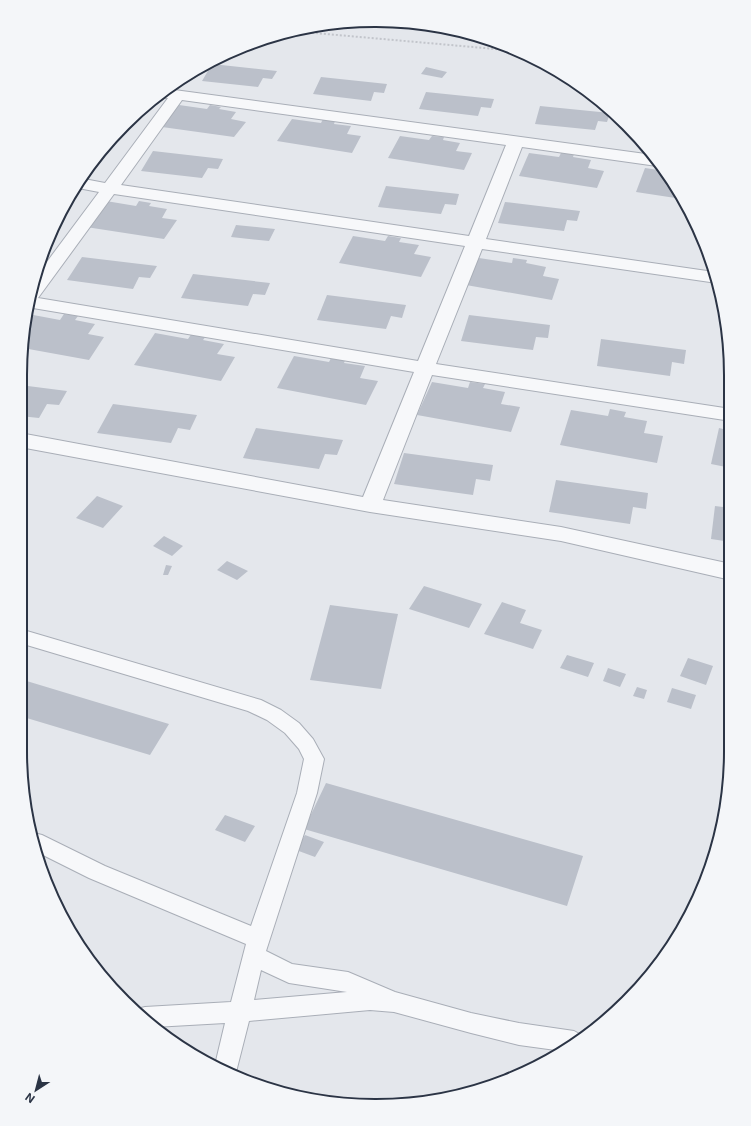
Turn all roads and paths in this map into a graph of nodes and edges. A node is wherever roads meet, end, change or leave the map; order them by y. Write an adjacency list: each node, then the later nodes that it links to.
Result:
1 (313, 33): 2 (path)
2 (498, 49)
3 (170, 94): 4 (street); 7 (street)
4 (516, 141): 5 (street); 8 (street)
5 (649, 160)
6 (85, 184): 7 (street)
7 (110, 188): 8 (street); 10 (street)
8 (475, 242): 9 (street); 12 (street)
9 (710, 277)
10 (39, 285)
11 (35, 303): 12 (street)
12 (425, 368): 13 (street); 15 (street)
13 (724, 414)
14 (27, 441): 15 (street)
15 (370, 505): 16 (street)
16 (724, 570)
17 (27, 638): 19 (lane)
18 (40, 843): 19 (lane)
19 (256, 948): 20 (lane); 21 (lane)
20 (394, 1002): 21 (lane); 23 (lane)
21 (241, 1012): 22 (lane); 24 (lane)
22 (151, 1017)
23 (567, 1041)
24 (227, 1065)

